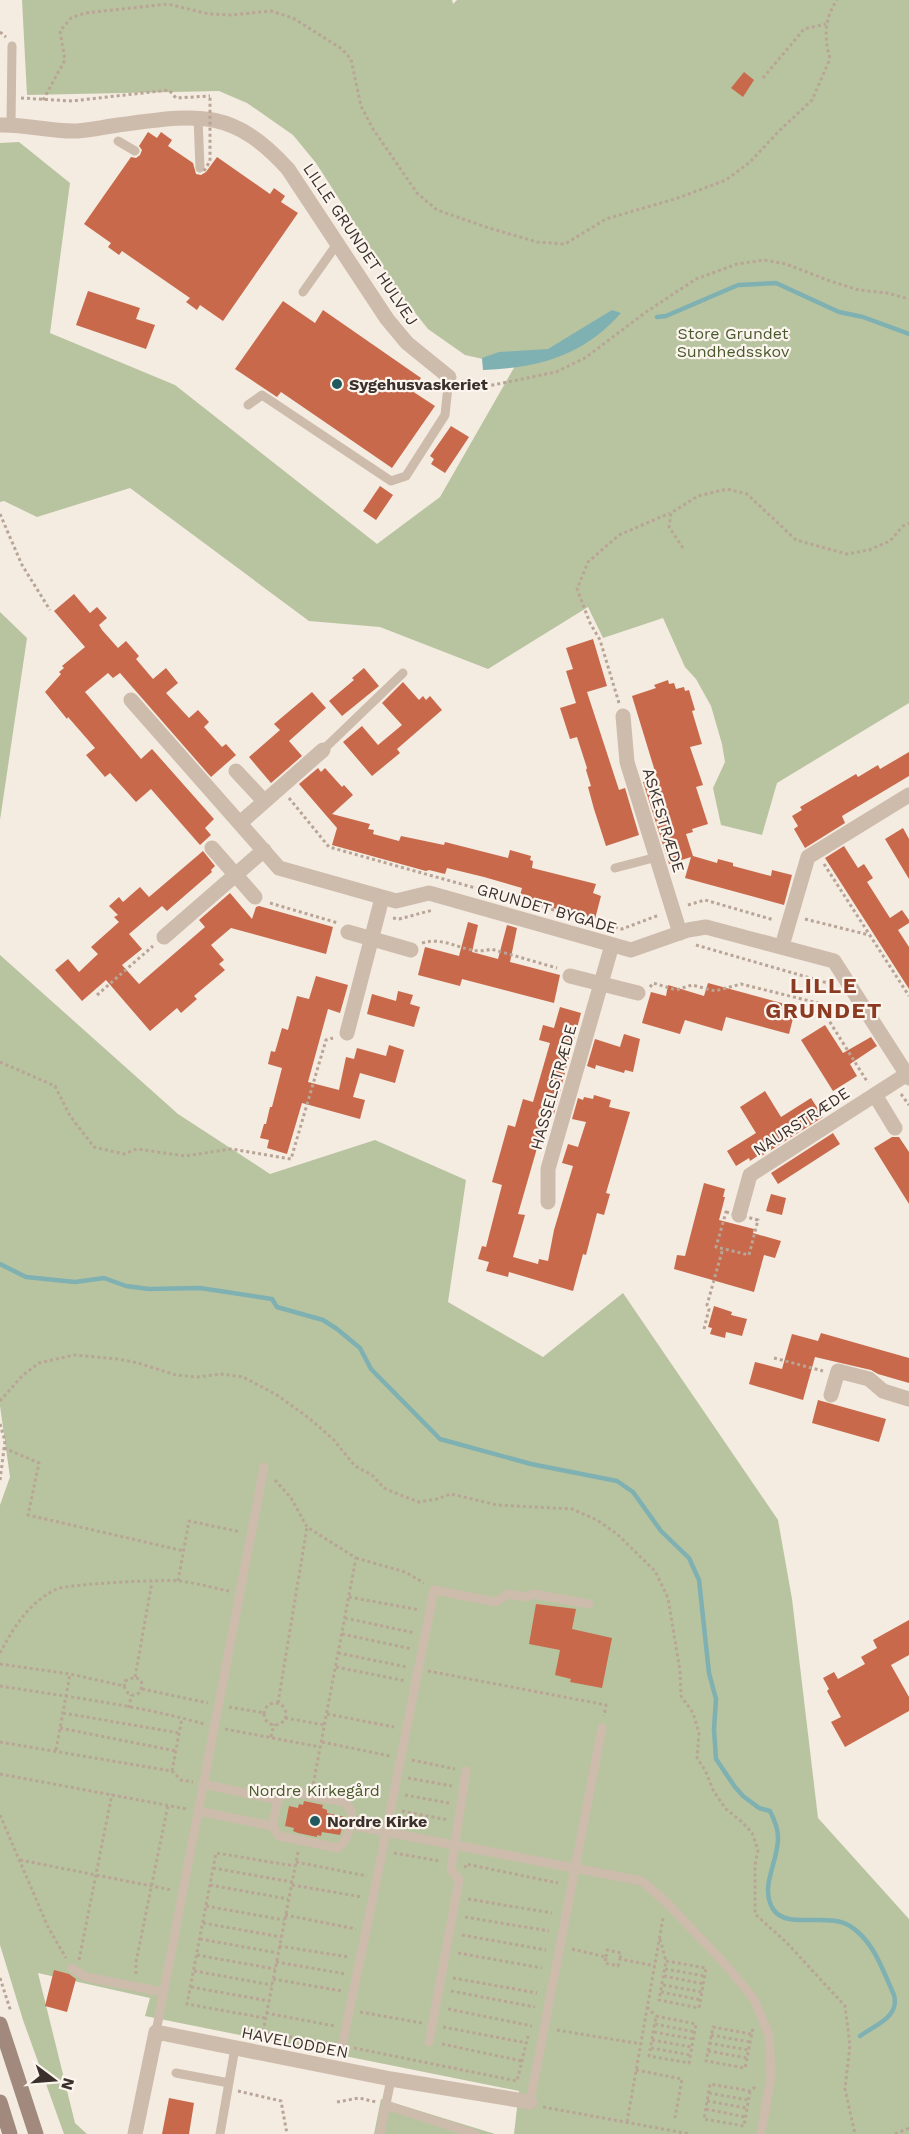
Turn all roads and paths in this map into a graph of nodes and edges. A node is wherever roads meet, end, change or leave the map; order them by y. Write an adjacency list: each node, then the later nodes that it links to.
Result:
1 (837, 0): 2 (path)
2 (826, 24): 4 (path); 6 (path)
3 (12, 46): 5 (lane)
4 (763, 78)
5 (11, 97): 6 (path); 8 (lane)
6 (44, 100): 11 (path, bridge)
7 (198, 117): 8 (street, LILLE GRUNDET HULVEJ); 11 (lane); 12 (street, LILLE GRUNDET HULVEJ)
8 (6, 124)
9 (118, 141): 10 (lane)
10 (135, 151)
11 (202, 169)
12 (337, 244): 13 (lane); 15 (street, LILLE GRUNDET HULVEJ)
13 (303, 292)
14 (909, 299): 15 (path)
15 (449, 377): 16 (lane)
16 (248, 405)
17 (671, 513): 19 (path); 20 (path); 24 (path)
18 (0, 514): 21 (path)
19 (909, 523)
20 (683, 548)
21 (50, 610)
22 (403, 674): 25 (lane)
23 (131, 700): 30 (street, GRUNDET BYGADE)
24 (623, 716): 34 (street, ASKESTRÆDE)
25 (323, 750): 27 (street)
26 (236, 771): 29 (street)
27 (280, 787): 29 (street); 39 (path)
28 (909, 795): 33 (street)
29 (264, 801): 30 (street)
30 (240, 823): 32 (street, GRUNDET BYGADE)
31 (212, 848): 36 (street)
32 (264, 850): 36 (street); 38 (street, GRUNDET BYGADE)
33 (816, 851): 40 (street); 43 (path)
34 (657, 857): 35 (lane); 39 (street, ASKESTRÆDE)
35 (615, 868)
36 (236, 874): 37 (street); 44 (street)
37 (255, 897): 41 (path)
38 (382, 898): 45 (street); 46 (street, GRUNDET BYGADE)
39 (673, 910): 40 (path); 42 (street, ASKESTRÆDE)
40 (785, 919): 43 (path); 47 (street)
41 (348, 932): 45 (street)
42 (680, 933): 46 (street, GRUNDET BYGADE); 47 (street, GRUNDET BYGADE)
43 (870, 935): 53 (path)
44 (164, 937): 52 (path)
45 (372, 938): 48 (street); 54 (street)
46 (612, 945): 50 (street, HASSELSTRÆDE)
47 (782, 946): 56 (street, GRUNDET BYGADE)
48 (411, 950): 49 (path)
49 (570, 976): 50 (street)
50 (601, 984): 51 (street); 59 (street, HASSELSTRÆDE)
51 (638, 993): 57 (path)
52 (98, 996)
53 (909, 996)
54 (346, 1033): 55 (path)
55 (0, 1062)
56 (908, 1076): 57 (street, NAURSTRÆDE)
57 (875, 1095): 58 (street, NAURSTRÆDE); 60 (street, NAURSTRÆDE)
58 (895, 1128)
59 (548, 1202)
60 (739, 1215): 61 (path); 61 (path)
61 (723, 1248): 62 (path)
62 (704, 1329)
63 (774, 1358): 64 (path)
64 (811, 1368)
65 (831, 1395): 66 (street)
66 (909, 1399)
67 (0, 1401): 265 (path)
68 (0, 1424): 69 (path)
69 (4, 1448): 71 (path); 74 (path)
70 (264, 1467): 72 (path); 73 (lane)
71 (0, 1480)
72 (306, 1527): 75 (path); 100 (path)
73 (251, 1534): 74 (path); 79 (lane)
74 (184, 1551): 76 (path)
75 (356, 1558): 78 (path); 80 (path)
76 (178, 1581): 77 (path); 79 (path)
77 (152, 1582): 87 (path); 93 (path)
78 (434, 1590): 81 (lane); 82 (lane)
79 (240, 1593): 101 (lane)
80 (349, 1597): 82 (path); 83 (path)
81 (589, 1604)
82 (430, 1612): 85 (lane)
83 (345, 1618): 84 (path); 85 (path)
84 (342, 1634): 86 (path); 88 (path)
85 (426, 1635): 86 (lane)
86 (422, 1651): 91 (lane)
87 (0, 1653)
88 (338, 1653): 90 (path); 91 (path)
89 (0, 1664): 92 (path)
90 (336, 1667): 94 (path); 105 (path)
91 (419, 1669): 94 (lane); 112 (path)
92 (70, 1674): 96 (path); 99 (path)
93 (135, 1677): 96 (path); 97 (path)
94 (416, 1683): 113 (lane)
95 (0, 1686): 99 (path)
96 (124, 1686): 98 (path)
97 (142, 1689): 98 (path); 101 (path)
98 (131, 1695): 102 (path)
99 (66, 1696): 102 (path); 103 (path)
100 (278, 1703): 104 (path); 107 (path)
101 (218, 1705): 104 (path); 110 (lane)
102 (129, 1708): 106 (path)
103 (63, 1713): 111 (path); 114 (path)
104 (264, 1713): 108 (path)
105 (327, 1714): 109 (path); 113 (path)
106 (182, 1718): 110 (path); 114 (path)
107 (285, 1718): 108 (path); 109 (path)
108 (274, 1724): 115 (path)
109 (325, 1725): 117 (path)
110 (214, 1727): 115 (path); 124 (lane)
111 (60, 1728): 118 (path); 119 (path)
112 (602, 1728): 145 (lane)
113 (407, 1730): 123 (lane)
114 (179, 1733): 119 (path)
115 (271, 1738): 117 (path)
116 (0, 1742): 118 (path)
117 (321, 1748): 128 (path)
118 (56, 1750): 120 (path)
119 (176, 1751): 120 (path)
120 (172, 1771): 124 (path)
121 (466, 1771): 125 (lane)
122 (0, 1774): 127 (path)
123 (398, 1776): 125 (path); 126 (lane)
124 (203, 1785): 129 (lane); 133 (lane)
125 (464, 1788): 131 (lane)
126 (394, 1793): 131 (path); 132 (lane)
127 (112, 1794): 130 (path); 146 (path)
128 (311, 1796): 129 (lane); 136 (lane)
129 (278, 1800): 137 (lane)
130 (168, 1805): 133 (path); 149 (path)
131 (461, 1805): 135 (lane)
132 (391, 1809): 135 (path); 138 (lane)
133 (198, 1811): 137 (lane); 151 (lane)
134 (0, 1815): 141 (path)
135 (459, 1822): 139 (lane)
136 (350, 1825): 137 (lane); 138 (lane)
137 (272, 1826)
138 (387, 1831): 139 (lane); 140 (lane)
139 (457, 1844): 144 (lane); 145 (lane)
140 (383, 1851): 144 (path); 147 (lane)
141 (20, 1860): 146 (path); 184 (path)
142 (466, 1864): 150 (path)
143 (213, 1868): 147 (path); 148 (path); 154 (path)
144 (452, 1869): 152 (lane)
145 (576, 1869): 155 (lane); 170 (lane)
146 (96, 1875): 149 (path); 184 (path)
147 (377, 1878): 154 (lane)
148 (210, 1885): 153 (path); 157 (path)
149 (152, 1886): 151 (path); 196 (path)
150 (556, 1892)
151 (183, 1893): 199 (lane)
152 (456, 1897): 158 (path); 160 (lane)
153 (288, 1899)
154 (373, 1899): 163 (lane)
155 (666, 1902): 168 (path); 211 (lane)
156 (554, 1903): 158 (path)
157 (206, 1906): 161 (path); 162 (path)
158 (552, 1913): 164 (path)
159 (285, 1915): 163 (path)
160 (452, 1915): 164 (path); 165 (lane)
161 (284, 1920)
162 (203, 1923): 166 (path); 167 (path)
163 (366, 1931): 176 (lane)
164 (549, 1931): 171 (path)
165 (449, 1933): 171 (path); 172 (lane)
166 (281, 1937)
167 (200, 1938): 173 (path); 174 (path)
168 (660, 1938): 178 (path); 180 (path)
169 (279, 1946): 176 (path)
170 (559, 1947): 175 (path); 217 (lane)
171 (546, 1950): 181 (path)
172 (446, 1951): 181 (path); 187 (lane)
173 (278, 1953)
174 (197, 1954): 182 (path); 185 (path)
175 (606, 1957): 177 (path); 177 (path)
176 (360, 1959): 186 (lane)
177 (620, 1959): 180 (path)
178 (666, 1961): 183 (path); 189 (path)
179 (276, 1962): 186 (path)
180 (655, 1966): 208 (path)
181 (542, 1968): 190 (path)
182 (275, 1969)
183 (665, 1969): 188 (path); 189 (path)
184 (75, 1970): 196 (lane)
185 (193, 1971): 193 (path); 197 (path)
186 (357, 1976): 202 (lane)
187 (441, 1976): 198 (lane); 203 (path)
188 (663, 1976): 192 (path); 195 (path)
189 (705, 1976): 192 (path)
190 (540, 1977)
191 (273, 1979): 202 (path)
192 (704, 1984): 201 (path)
193 (272, 1985)
194 (539, 1985): 203 (path)
195 (662, 1985): 200 (path); 201 (path)
196 (136, 1987): 199 (lane)
197 (190, 1987): 205 (path); 212 (path)
198 (439, 1989): 206 (lane); 207 (path)
199 (164, 1992): 218 (lane)
200 (660, 1992): 204 (path); 204 (path)
201 (702, 1992): 204 (path)
202 (353, 1993): 216 (lane)
203 (537, 1993): 207 (path)
204 (701, 2000)
205 (269, 2001)
206 (435, 2007): 215 (path); 225 (lane)
207 (535, 2007): 215 (path)
208 (647, 2007): 210 (path); 228 (path)
209 (266, 2013): 216 (path)
210 (657, 2016): 214 (path); 220 (path)
211 (761, 2017): 221 (path); 264 (lane)
212 (266, 2018)
213 (0, 2024): 258 (main road)
214 (655, 2024): 219 (path); 220 (path)
215 (531, 2025): 217 (path); 237 (path)
216 (345, 2028): 229 (lane)
217 (545, 2028): 228 (path); 248 (lane)
218 (156, 2032): 231 (street, HAVELODDEN); 259 (street)
219 (654, 2032): 223 (path); 224 (path)
220 (695, 2032): 223 (path)
221 (751, 2034): 222 (path); 226 (path)
222 (711, 2035): 226 (path); 227 (path)
223 (693, 2039): 230 (path)
224 (652, 2040): 230 (path); 232 (path)
225 (429, 2042): 237 (path)
226 (750, 2042): 233 (path)
227 (710, 2043): 233 (path); 234 (path)
228 (641, 2044): 238 (path)
229 (342, 2046)
230 (692, 2047): 235 (path)
231 (235, 2048): 240 (street, HAVELODDEN); 242 (lane)
232 (651, 2048): 235 (path); 235 (path)
233 (748, 2050): 236 (path)
234 (708, 2051): 236 (path); 236 (path)
235 (690, 2055)
236 (747, 2058)
237 (522, 2061): 241 (path)
238 (636, 2070): 253 (path); 254 (path)
239 (176, 2073): 242 (lane)
240 (391, 2079): 248 (street, HAVELODDEN); 249 (lane)
241 (517, 2081)
242 (228, 2086): 260 (lane); 261 (path)
243 (709, 2093): 244 (path); 244 (path); 245 (path)
244 (748, 2100): 250 (path)
245 (707, 2101): 250 (path); 251 (path)
246 (0, 2102): 257 (main road)
247 (337, 2102): 249 (path)
248 (530, 2103): 254 (path)
249 (386, 2105): 256 (lane); 262 (lane)
250 (747, 2108): 252 (path)
251 (705, 2109): 252 (path); 252 (path)
252 (745, 2117)
253 (675, 2118)
254 (627, 2122): 263 (path)
255 (909, 2128): 266 (path)
256 (470, 2133)
257 (10, 2134)
258 (36, 2134)
259 (135, 2134)
260 (220, 2134)
261 (287, 2134)
262 (380, 2134)
263 (690, 2134)
264 (761, 2134)
265 (855, 2134)
266 (895, 2134)

